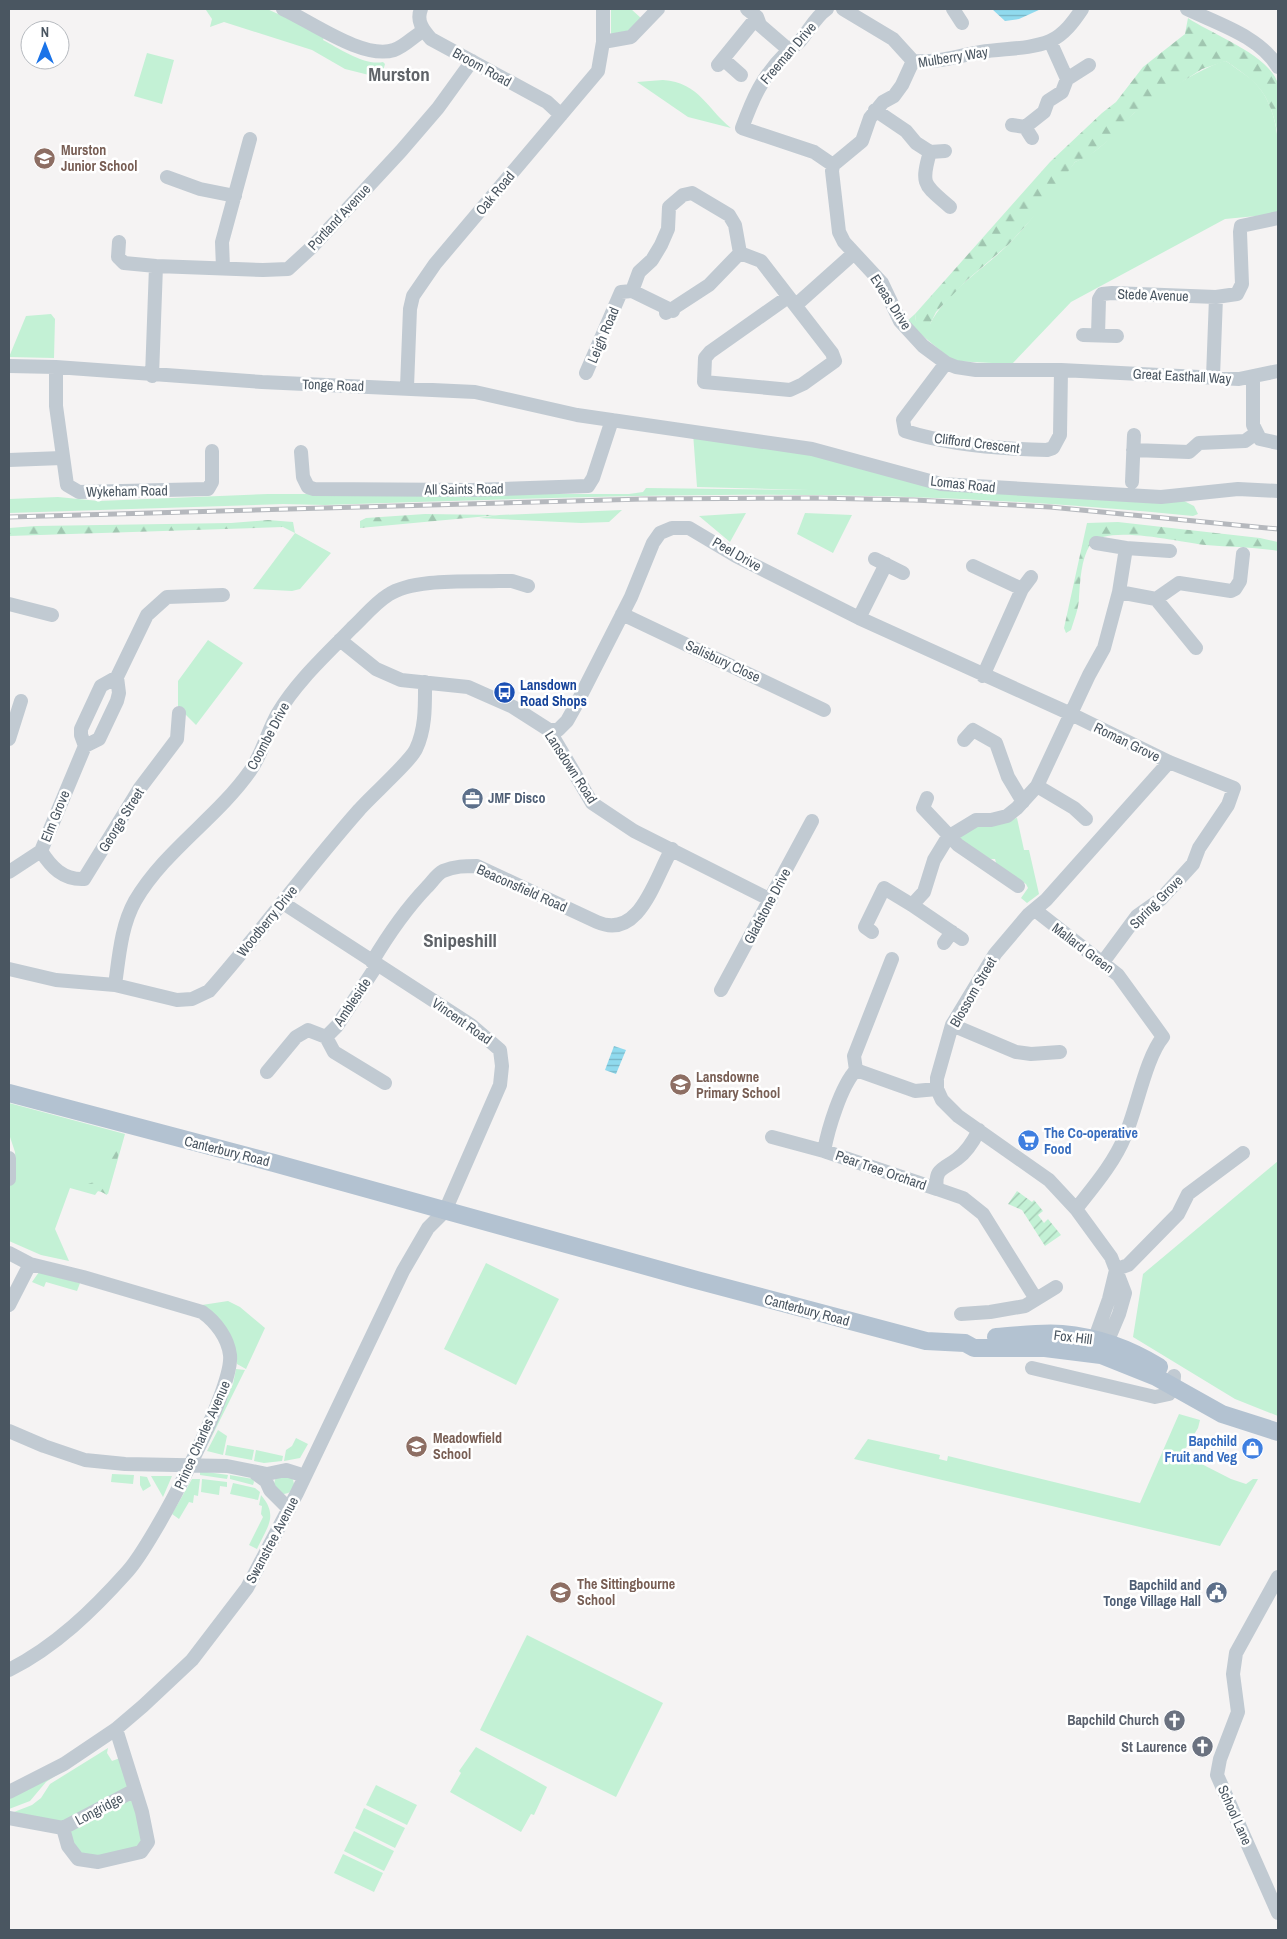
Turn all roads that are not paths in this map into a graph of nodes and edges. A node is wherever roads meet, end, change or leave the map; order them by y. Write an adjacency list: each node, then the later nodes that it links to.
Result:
1 (283, 9): 12 (street)
2 (421, 9): 12 (street)
3 (603, 9): 14 (street, Oak Road)
4 (658, 9): 14 (street)
5 (828, 9): 15 (street, Freeman Drive)
6 (843, 9): 17 (street)
7 (953, 9): 11 (street)
8 (1082, 9): 13 (street, Mulberry Way)
9 (1187, 9): 19 (street)
10 (752, 13): 15 (street); 20 (street)
11 (962, 24)
12 (423, 30): 16 (street, Broom Road)
13 (1050, 41): 17 (street, Mulberry Way); 21 (street)
14 (603, 42): 23 (street, Oak Road)
15 (789, 50): 28 (street, Freeman Drive)
16 (472, 61): 23 (street, Broom Road); 37 (street, Portland Avenue)
17 (913, 61): 22 (street, Mulberry Way)
18 (1089, 65): 21 (street)
19 (1278, 67)
20 (741, 75)
21 (1067, 79): 24 (street)
22 (875, 110): 27 (street); 28 (street, Mulberry Way)
23 (562, 115): 54 (street, Oak Road)
24 (1023, 130)
25 (250, 140): 30 (street)
26 (945, 151): 27 (street)
27 (930, 152): 31 (street)
28 (833, 166): 35 (street, Eveas Drive)
29 (167, 177): 30 (street)
30 (235, 196): 37 (street)
31 (950, 208)
32 (1278, 218): 39 (street, Stede Avenue)
33 (119, 242): 36 (street, Portland Avenue)
34 (740, 253): 38 (street); 38 (street, Leigh Road); 40 (street)
35 (853, 254): 40 (street); 44 (street, Eveas Drive)
36 (156, 266): 37 (street, Portland Avenue); 51 (street)
37 (223, 268)
38 (632, 291): 50 (street, Leigh Road)
39 (1216, 297): 42 (street, Stede Avenue); 52 (street)
40 (792, 301): 40 (street)
41 (1082, 334): 42 (street)
42 (1098, 335): 43 (street)
43 (1117, 336)
44 (946, 363): 47 (street, Eveas Drive); 47 (street, Clifford Crescent)
45 (9, 366): 46 (street, Tonge Road)
46 (56, 367): 51 (street, Tonge Road); 63 (street, Wykeham Road)
47 (1061, 370): 49 (street, Eveas Drive)
48 (1278, 371): 53 (street, Great Easthall Way)
49 (1086, 372): 52 (street, Great Easthall Way)
50 (586, 373)
51 (152, 376): 54 (street, Tonge Road)
52 (1213, 377): 53 (street, Great Easthall Way)
53 (1253, 377): 57 (street)
54 (408, 387): 55 (street, Tonge Road)
55 (612, 420): 56 (street, Tonge Road); 62 (street, All Saints Road)
56 (654, 424): 66 (street, Lomas Road)
57 (1256, 434): 59 (street); 60 (street)
58 (1134, 435): 60 (street)
59 (1278, 443)
60 (1133, 450): 65 (street)
61 (212, 451): 63 (street, Wykeham Road)
62 (301, 452)
63 (62, 458): 64 (street)
64 (9, 460)
65 (1132, 482)
66 (1278, 491)
67 (1096, 543): 68 (street)
68 (1126, 548): 69 (street); 76 (street)
69 (1170, 551)
70 (1243, 554): 78 (street)
71 (903, 572): 82 (street)
72 (976, 572): 75 (street)
73 (1031, 577): 75 (street)
74 (528, 586): 83 (street, Coombe Drive)
75 (1022, 589): 85 (street)
76 (1119, 592): 78 (street); 92 (street)
77 (224, 595): 86 (street, Elm Grove)
78 (1156, 599): 84 (street)
79 (9, 604): 81 (street)
80 (622, 614): 82 (street, Peel Drive); 90 (street, Salisbury Close); 93 (street, Peel Drive)
81 (52, 616)
82 (859, 618): 85 (street, Peel Drive)
83 (340, 640): 87 (street, Lansdown Road); 119 (street, Coombe Drive)
84 (1196, 648)
85 (983, 676): 88 (street, Peel Drive)
86 (117, 677): 96 (street, Elm Grove); 96 (street, Elm Grove)
87 (425, 682): 93 (street, Lansdown Road); 110 (street, Woodberry Drive)
88 (1022, 692): 92 (street, Roman Grove)
89 (21, 701): 94 (street)
90 (824, 710)
91 (179, 713): 106 (street, George Street)
92 (1071, 714): 97 (street, Roman Grove); 98 (street)
93 (549, 730): 105 (street, Lansdown Road)
94 (9, 739)
95 (964, 740): 101 (street)
96 (85, 746): 106 (street, Elm Grove)
97 (1169, 762): 99 (street, Roman Grove); 112 (street, Blossom Street)
98 (1037, 786): 101 (street); 102 (street)
99 (1234, 788): 116 (street, Spring Grove)
100 (927, 798): 104 (street)
101 (1023, 802): 104 (street)
102 (1086, 819)
103 (812, 821): 109 (street, Gladstone Drive)
104 (948, 837): 108 (street); 111 (street)
105 (672, 849): 109 (street, Lansdown Road); 117 (street, Beaconsfield Road)
106 (41, 851): 107 (street, Elm Grove)
107 (9, 872)
108 (1018, 886)
109 (771, 900): 120 (street, Gladstone Drive)
110 (283, 903): 117 (street, Vincent Road); 119 (street, Woodberry Drive)
111 (912, 905): 113 (street); 114 (street)
112 (1035, 910): 116 (street, Mallard Green); 121 (street, Blossom Street)
113 (872, 932)
114 (953, 938)
115 (892, 959): 124 (street)
116 (1104, 962): 136 (street, Mallard Green)
117 (375, 964): 122 (street, Ambleside); 137 (street, Vincent Road)
118 (9, 969): 119 (street, Woodberry Drive)
119 (115, 985)
120 (721, 990)
121 (952, 1025): 123 (street); 127 (street, Blossom Street)
122 (326, 1037): 125 (street, Ambleside); 126 (street, Ambleside)
123 (1060, 1052)
124 (856, 1070): 127 (street); 131 (street, Pear Tree Orchard)
125 (267, 1072)
126 (385, 1083)
127 (937, 1089): 129 (street)
128 (9, 1093): 137 (main road, Canterbury Road)
129 (979, 1130): 135 (street, Pear Tree Orchard); 136 (street)
130 (772, 1137): 131 (street, Pear Tree Orchard)
131 (824, 1151): 135 (street, Pear Tree Orchard)
132 (1244, 1153): 140 (street)
133 (9, 1158): 134 (street)
134 (9, 1179)
135 (937, 1189): 142 (street, Pear Tree Orchard)
136 (1076, 1208): 140 (street)
137 (445, 1212): 145 (main road, Canterbury Road); 153 (street, Swanstree Avenue)
138 (9, 1253): 139 (street, Prince Charles Avenue)
139 (30, 1264): 143 (street); 151 (street, Prince Charles Avenue)
140 (1117, 1269): 146 (street)
141 (1056, 1287): 142 (street)
142 (1036, 1299): 144 (street)
143 (9, 1305)
144 (961, 1314)
145 (926, 1341): 146 (main road, Fox Hill)
146 (1098, 1347): 148 (main road, Fox Hill)
147 (1032, 1368): 148 (street)
148 (1173, 1381): 150 (main road, Fox Hill)
149 (9, 1431): 151 (street)
150 (1278, 1432)
151 (190, 1464): 152 (street); 156 (street, Prince Charles Avenue)
152 (255, 1473): 153 (street); 154 (street)
153 (305, 1476): 154 (street, Swanstree Avenue)
154 (289, 1509): 157 (street, Swanstree Avenue)
155 (1278, 1577): 162 (street, School Lane)
156 (9, 1670)
157 (116, 1730): 158 (street, Longridge); 159 (street, Swanstree Avenue)
158 (135, 1790): 161 (street, Longridge); 161 (street, Longridge)
159 (9, 1792)
160 (9, 1818): 161 (street, Longridge)
161 (63, 1828)
162 (1278, 1911)

